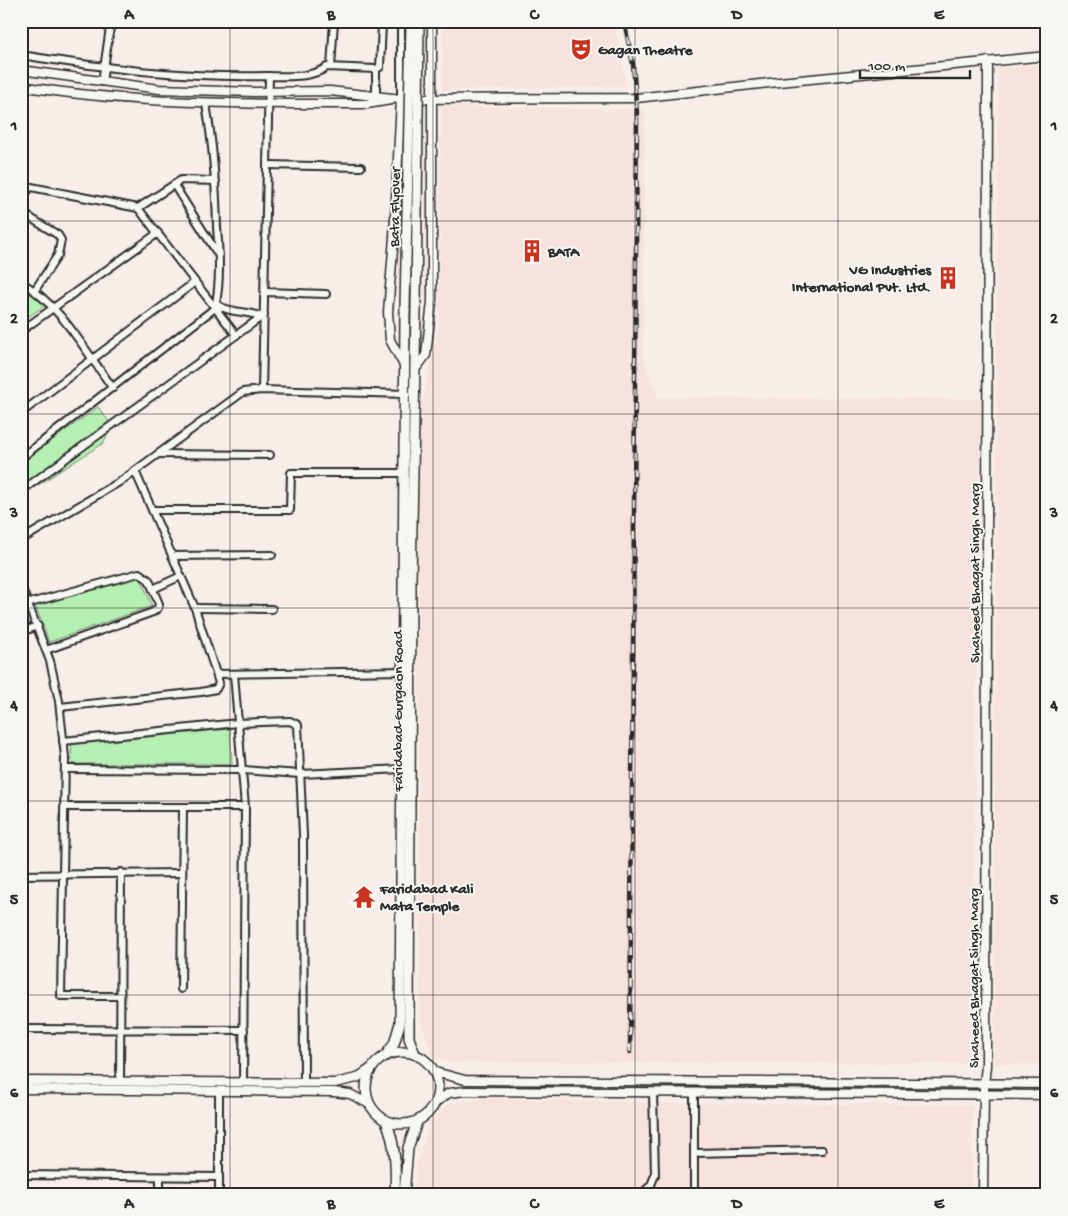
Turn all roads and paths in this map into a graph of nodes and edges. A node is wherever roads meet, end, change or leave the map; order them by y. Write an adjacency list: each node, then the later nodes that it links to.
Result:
1 (111, 21): 11 (street)
2 (334, 21): 12 (street)
3 (387, 21): 14 (street)
4 (401, 21): 20 (street)
5 (411, 21): 46 (main road, Bata Flyover, bridge)
6 (420, 21): 47 (main road, Bata Flyover, bridge)
7 (432, 21): 21 (street)
8 (21, 55): 11 (street)
9 (1047, 56): 10 (street)
10 (988, 61): 21 (street); 102 (street, Shaheed Bhagat Singh Marg)
11 (104, 67): 15 (street); 16 (street)
12 (331, 67): 14 (street); 15 (street)
13 (21, 70): 16 (street)
14 (376, 70): 19 (street)
15 (269, 76): 18 (street)
16 (102, 82): 18 (street)
17 (21, 86): 22 (street)
18 (269, 92): 19 (street); 23 (street)
19 (376, 96): 20 (street)
20 (400, 99): 21 (street); 23 (street); 46 (street)
21 (432, 99): 47 (street)
22 (206, 104): 23 (street); 26 (street)
23 (269, 104): 24 (street)
24 (268, 165): 25 (street); 38 (street)
25 (361, 167)
26 (216, 181): 28 (street); 34 (street)
27 (21, 185): 29 (street)
28 (174, 185): 31 (street); 34 (street)
29 (30, 187): 30 (street); 31 (street)
30 (21, 200)
31 (138, 208): 33 (street)
32 (21, 212): 37 (street)
33 (158, 233): 36 (street); 41 (street)
34 (220, 257): 40 (street)
35 (21, 282): 37 (street)
36 (195, 282): 40 (street); 45 (street)
37 (35, 290): 41 (street)
38 (265, 292): 39 (street); 42 (street)
39 (326, 294)
40 (216, 306): 42 (street); 44 (street); 48 (street)
41 (53, 307): 43 (street); 45 (street)
42 (263, 316): 44 (street); 49 (street)
43 (21, 331)
44 (236, 335): 58 (street)
45 (92, 360): 48 (street); 52 (street)
46 (405, 367): 50 (main road, Bata Flyover)
47 (416, 368): 51 (main road, Faridabad-Gurgaon Road)
48 (113, 388): 55 (street)
49 (262, 390): 50 (street); 53 (street)
50 (405, 394): 51 (street); 57 (main road, Faridabad-Gurgaon Road)
51 (416, 394): 72 (main road, Faridabad-Gurgaon Road)
52 (21, 413)
53 (158, 454): 54 (street); 56 (street)
54 (270, 455)
55 (21, 458)
56 (135, 471): 59 (street); 60 (street)
57 (404, 473): 59 (street); 72 (main road, Faridabad-Gurgaon Road)
58 (21, 490)
59 (152, 510): 62 (street)
60 (21, 540)
61 (272, 555): 62 (street)
62 (172, 556): 63 (street)
63 (181, 576): 65 (street); 67 (street)
64 (21, 586): 66 (street)
65 (152, 589): 66 (street); 71 (street)
66 (30, 603): 69 (street)
67 (194, 608): 68 (street); 73 (street)
68 (272, 609)
69 (38, 626): 70 (street); 71 (street)
70 (21, 632)
71 (46, 650): 75 (street)
72 (407, 671): 74 (street); 79 (main road, Faridabad-Gurgaon Road); 94 (main road, Faridabad-Gurgaon Road)
73 (216, 674): 74 (street); 75 (street)
74 (234, 674): 76 (street)
75 (60, 707): 77 (street)
76 (238, 724): 77 (street); 80 (street); 81 (street)
77 (63, 741): 78 (street)
78 (65, 768): 80 (street); 82 (street)
79 (402, 769): 81 (street); 95 (main road, Faridabad-Gurgaon Road)
80 (242, 770): 81 (street); 84 (street)
81 (301, 774): 101 (street)
82 (65, 807): 83 (street); 86 (street)
83 (183, 807): 84 (street); 87 (street)
84 (245, 807): 93 (street)
85 (121, 872): 86 (street); 87 (street); 90 (street)
86 (64, 873): 88 (street); 90 (street)
87 (182, 873): 89 (street)
88 (21, 874)
89 (181, 990)
90 (120, 996): 92 (street)
91 (21, 1029): 92 (street)
92 (120, 1030): 93 (street); 99 (street)
93 (244, 1030): 100 (street)
94 (415, 1054): 95 (main road); 97 (main road)
95 (386, 1055): 96 (main road)
96 (374, 1066): 101 (street); 111 (main road)
97 (435, 1072): 102 (street); 110 (main road)
98 (21, 1081): 99 (street)
99 (120, 1082): 100 (street)
100 (243, 1083): 101 (street)
101 (304, 1083)
102 (984, 1084): 103 (street); 108 (street, Shaheed Bhagat Singh Marg)
103 (1047, 1084)
104 (21, 1089): 105 (street)
105 (219, 1090): 111 (street); 118 (street)
106 (652, 1092): 107 (street); 110 (street); 123 (street)
107 (694, 1092): 108 (street); 115 (street)
108 (984, 1094): 109 (street); 125 (street, Shaheed Bhagat Singh Marg)
109 (1047, 1095)
110 (436, 1102): 113 (main road)
111 (369, 1104): 112 (main road)
112 (386, 1121): 113 (main road); 121 (main road)
113 (417, 1122): 122 (main road)
114 (822, 1150): 115 (street)
115 (695, 1153): 124 (street)
116 (21, 1175): 117 (street)
117 (160, 1177): 118 (street); 119 (street)
118 (219, 1177): 120 (street)
119 (160, 1195)
120 (219, 1195)
121 (395, 1195)
122 (404, 1195)
123 (641, 1195)
124 (694, 1195)
125 (983, 1195)

